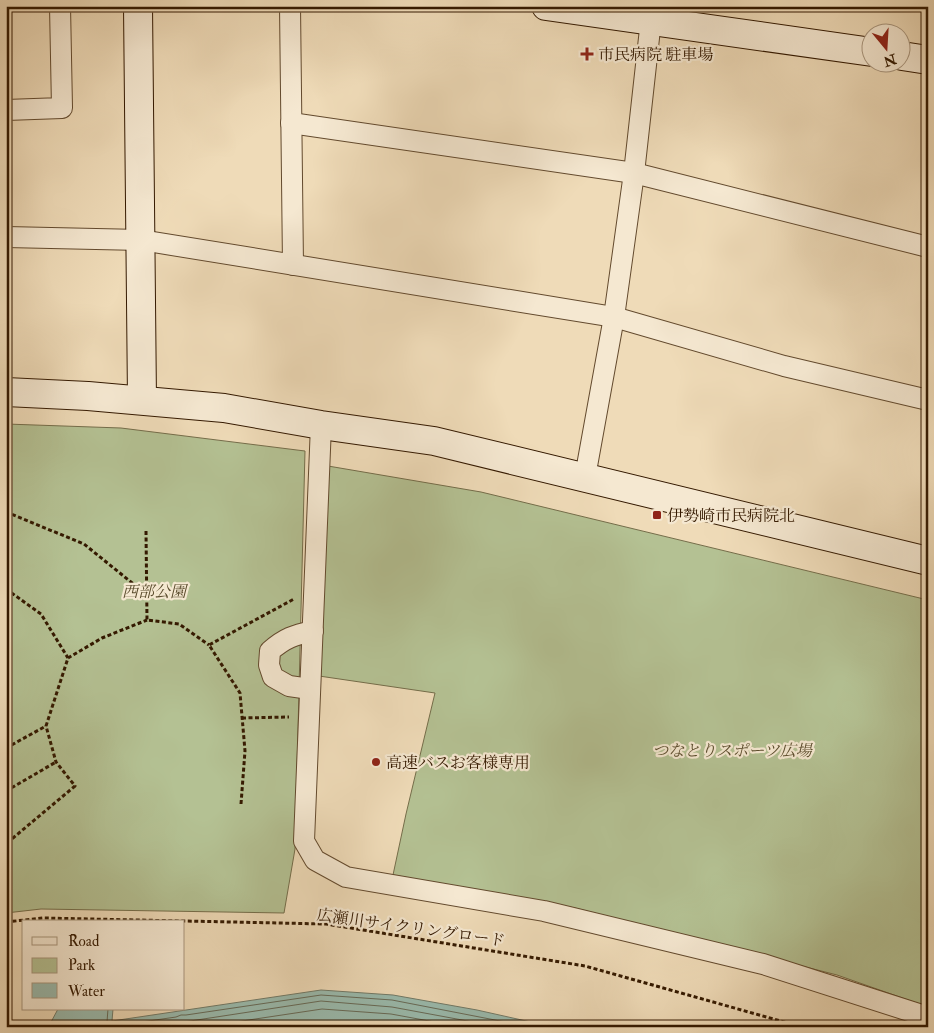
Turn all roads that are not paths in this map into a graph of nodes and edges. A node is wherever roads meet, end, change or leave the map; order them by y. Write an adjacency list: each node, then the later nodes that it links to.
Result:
1 (60, 6): 9 (street)
2 (138, 6): 13 (street)
3 (290, 6): 10 (street)
4 (546, 6): 5 (street)
5 (651, 20): 6 (street); 11 (street)
6 (862, 51)
7 (912, 58): 8 (street)
8 (928, 60)
9 (6, 110)
10 (291, 123): 11 (street); 15 (street)
11 (634, 173): 14 (street); 16 (street)
12 (6, 237): 13 (street)
13 (141, 240): 15 (street); 18 (street)
14 (928, 247)
15 (293, 264): 16 (street)
16 (614, 317): 19 (street); 21 (street)
17 (6, 392): 18 (street)
18 (142, 400): 20 (street)
19 (928, 400)
20 (321, 425): 21 (street); 23 (street)
21 (586, 477): 22 (street)
22 (928, 561)
23 (313, 631): 24 (street); 24 (street)
24 (310, 689): 25 (street)
25 (928, 1018)

